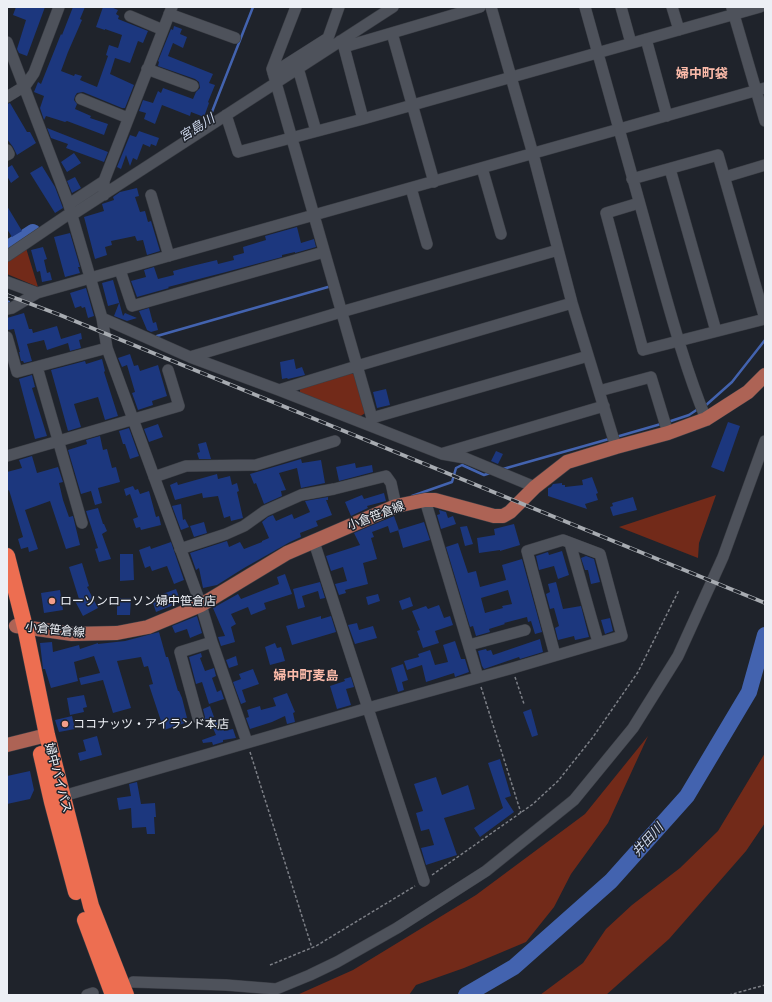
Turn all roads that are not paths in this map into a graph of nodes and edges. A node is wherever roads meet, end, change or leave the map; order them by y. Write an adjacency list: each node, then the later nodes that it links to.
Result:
1 (59, 7): 27 (street)
2 (296, 7): 26 (street)
3 (339, 7): 26 (street)
4 (393, 7): 21 (street)
5 (480, 7): 16 (street)
6 (491, 7): 25 (street)
7 (585, 7): 22 (street)
8 (621, 7): 20 (street)
9 (672, 7): 15 (street)
10 (760, 7): 12 (street)
11 (170, 11): 14 (street); 17 (street)
12 (733, 11): 15 (street); 29 (street)
13 (130, 16): 14 (street)
14 (163, 30): 24 (street)
15 (679, 30): 18 (street)
16 (392, 33): 21 (street); 32 (street)
17 (235, 38)
18 (646, 39): 20 (street); 34 (street)
19 (7, 42): 27 (street)
20 (631, 43): 22 (street)
21 (342, 44): 23 (street); 36 (street)
22 (598, 53): 25 (street); 38 (street)
23 (298, 68): 26 (street); 39 (street)
24 (147, 69): 28 (street); 35 (street)
25 (511, 77): 32 (street); 42 (street)
26 (275, 78): 33 (street); 40 (street)
27 (25, 86): 30 (street); 55 (street)
28 (193, 86)
29 (761, 89): 34 (street); 37 (street)
30 (7, 97)
31 (81, 99): 35 (street)
32 (412, 105): 36 (street); 50 (street)
33 (226, 115): 40 (street); 52 (street)
34 (667, 116): 38 (street)
35 (128, 118): 49 (street)
36 (363, 118): 39 (street)
37 (765, 121)
38 (619, 129): 42 (street); 48 (street)
39 (316, 131): 40 (street)
40 (291, 138): 57 (street)
41 (7, 150): 43 (street)
42 (532, 154): 45 (street); 60 (street)
43 (7, 155)
44 (765, 165): 47 (street)
45 (482, 168): 50 (street); 58 (street)
46 (670, 169): 47 (street); 48 (street); 73 (street)
47 (725, 177): 72 (street)
48 (632, 179): 54 (street)
49 (104, 181): 52 (street); 55 (street)
50 (434, 182): 51 (street)
51 (411, 188): 57 (street); 59 (street)
52 (104, 195): 56 (street)
53 (151, 195): 63 (street)
54 (639, 203): 75 (street); 75 (street)
55 (69, 204): 56 (street)
56 (72, 215): 62 (street); 65 (street)
57 (314, 216): 61 (street); 63 (street)
58 (501, 234)
59 (427, 244)
60 (558, 250): 68 (street); 70 (street)
61 (324, 252): 64 (street); 70 (street)
62 (7, 256)
63 (169, 256): 64 (street)
64 (120, 270): 65 (street)
65 (91, 278): 67 (street); 71 (street)
66 (7, 282): 67 (street)
67 (37, 293): 69 (street)
68 (572, 303): 77 (street); 79 (street)
69 (7, 309)
70 (341, 312): 78 (street); 79 (street)
71 (102, 318): 76 (street); 78 (street)
72 (765, 319): 73 (street)
73 (716, 331): 75 (street)
74 (7, 337): 80 (street)
75 (678, 341): 87 (street)
76 (107, 348): 80 (street); 86 (street)
77 (588, 356): 84 (street); 88 (street)
78 (190, 357): 83 (street)
79 (358, 366): 83 (street); 88 (street)
80 (37, 367): 90 (street)
81 (168, 370): 86 (street)
82 (765, 375): 87 (main road, 小倉笹倉線)
83 (279, 390): 88 (street)
84 (599, 391): 85 (street); 89 (street)
85 (604, 406): 93 (street); 94 (street)
86 (133, 419): 90 (street); 96 (street)
87 (706, 419): 89 (main road, 小倉笹倉線)
88 (370, 422): 94 (street)
89 (668, 433): 93 (main road, 小倉笹倉線)
90 (58, 441): 95 (street); 100 (street)
91 (335, 441): 96 (street)
92 (765, 441): 121 (street)
93 (616, 447): 97 (main road, 小倉笹倉線)
94 (442, 454): 97 (street)
95 (7, 456)
96 (154, 477): 103 (street)
97 (535, 487): 98 (main road, 小倉笹倉線)
98 (425, 500): 99 (main road, 小倉笹倉線); 111 (street)
99 (396, 506): 101 (main road, 小倉笹倉線); 103 (street)
100 (82, 523)
101 (314, 542): 106 (main road, 小倉笹倉線); 114 (street)
102 (570, 543): 110 (street); 110 (street); 112 (street)
103 (180, 549): 106 (street)
104 (7, 556): 107 (highway, 婦中バイパス)
105 (7, 592): 107 (highway, 婦中バイパス)
106 (201, 605): 107 (main road, 小倉笹倉線); 109 (street)
107 (16, 626): 116 (highway, 婦中バイパス)
108 (525, 630): 111 (street)
109 (212, 642): 115 (street); 117 (street)
110 (598, 642): 112 (street)
111 (469, 645): 113 (street)
112 (555, 655): 113 (street)
113 (478, 677): 114 (street)
114 (368, 708): 117 (street); 120 (street)
115 (198, 718)
116 (42, 736): 118 (main road); 119 (highway, 婦中バイパス); 122 (highway, 婦中バイパス)
117 (247, 742): 119 (street)
118 (7, 745)
119 (63, 796): 121 (highway, 婦中バイパス)
120 (424, 881)
121 (129, 989)
122 (113, 995)

